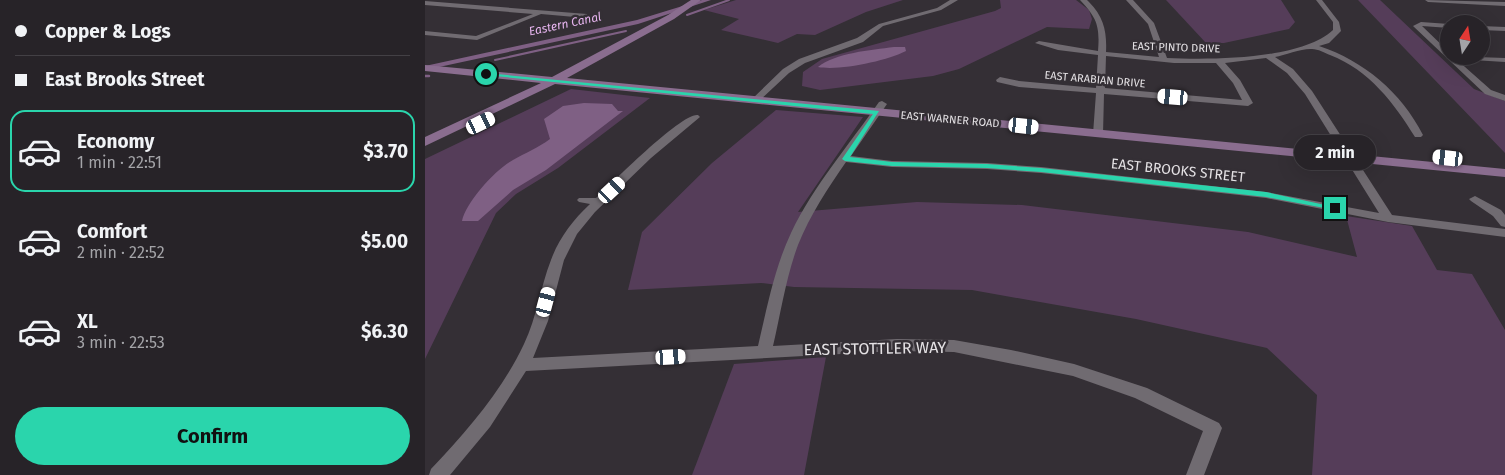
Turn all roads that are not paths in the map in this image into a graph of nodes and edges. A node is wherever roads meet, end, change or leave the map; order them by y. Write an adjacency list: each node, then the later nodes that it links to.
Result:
1 (955, 0): 15 (street)
2 (1083, 0): 21 (street)
3 (1129, 0): 23 (street)
4 (1319, 0): 19 (street, EAST PINTO DRIVE)
5 (1428, 0): 7 (street)
6 (696, 1): 10 (main road)
7 (1504, 2)
8 (425, 3): 9 (street)
9 (541, 12): 11 (street); 17 (street)
10 (675, 14): 31 (main road); 32 (main road)
11 (595, 20)
12 (1440, 26): 20 (street)
13 (1490, 29): 14 (street)
14 (1505, 30)
15 (872, 33): 16 (street); 36 (street)
16 (883, 34)
17 (427, 35)
18 (1039, 43): 21 (street, EAST PINTO DRIVE)
19 (1312, 46): 22 (street, EAST PINTO DRIVE); 41 (street)
20 (1440, 47)
21 (1101, 54): 23 (street, EAST PINTO DRIVE); 35 (street)
22 (1269, 56): 25 (street, EAST PINTO DRIVE); 44 (street)
23 (1164, 59): 25 (street, EAST PINTO DRIVE)
24 (1490, 59): 26 (street)
25 (1217, 60): 35 (street, EAST ARABIAN DRIVE)
26 (1505, 60)
27 (442, 62): 28 (main road, EAST WARNER ROAD); 30 (main road, EAST WARNER ROAD)
28 (455, 63): 32 (main road, EAST WARNER ROAD)
29 (1460, 65): 37 (street)
30 (426, 66): 34 (main road, EAST WARNER ROAD)
31 (581, 75): 32 (main road); 36 (main road, EAST WARNER ROAD)
32 (568, 78): 34 (main road, EAST WARNER ROAD); 36 (main road, EAST WARNER ROAD); 43 (main road)
33 (1000, 80): 35 (street, EAST ARABIAN DRIVE)
34 (554, 81): 42 (main road)
35 (1099, 91): 40 (street)
36 (759, 96): 38 (main road, EAST WARNER ROAD)
37 (1505, 98)
38 (880, 108): 40 (main road, EAST WARNER ROAD); 45 (street)
39 (695, 117): 50 (street)
40 (1098, 129): 44 (main road, EAST WARNER ROAD)
41 (1418, 135)
42 (425, 142)
43 (425, 151)
44 (1347, 153): 46 (main road, EAST WARNER ROAD); 47 (main road, EAST WARNER ROAD); 51 (street)
45 (845, 159): 51 (street, EAST BROOKS STREET); 54 (street)
46 (1505, 163)
47 (1505, 173)
48 (1475, 199): 52 (street)
49 (583, 200): 50 (street)
50 (599, 202): 55 (street)
51 (1388, 218): 53 (street, EAST BROOKS STREET)
52 (1505, 223)
53 (1505, 232)
54 (764, 352): 55 (street, EAST STOTTLER WAY); 57 (street, EAST STOTTLER WAY)
55 (523, 365): 56 (street)
56 (438, 475)
57 (1195, 475)

